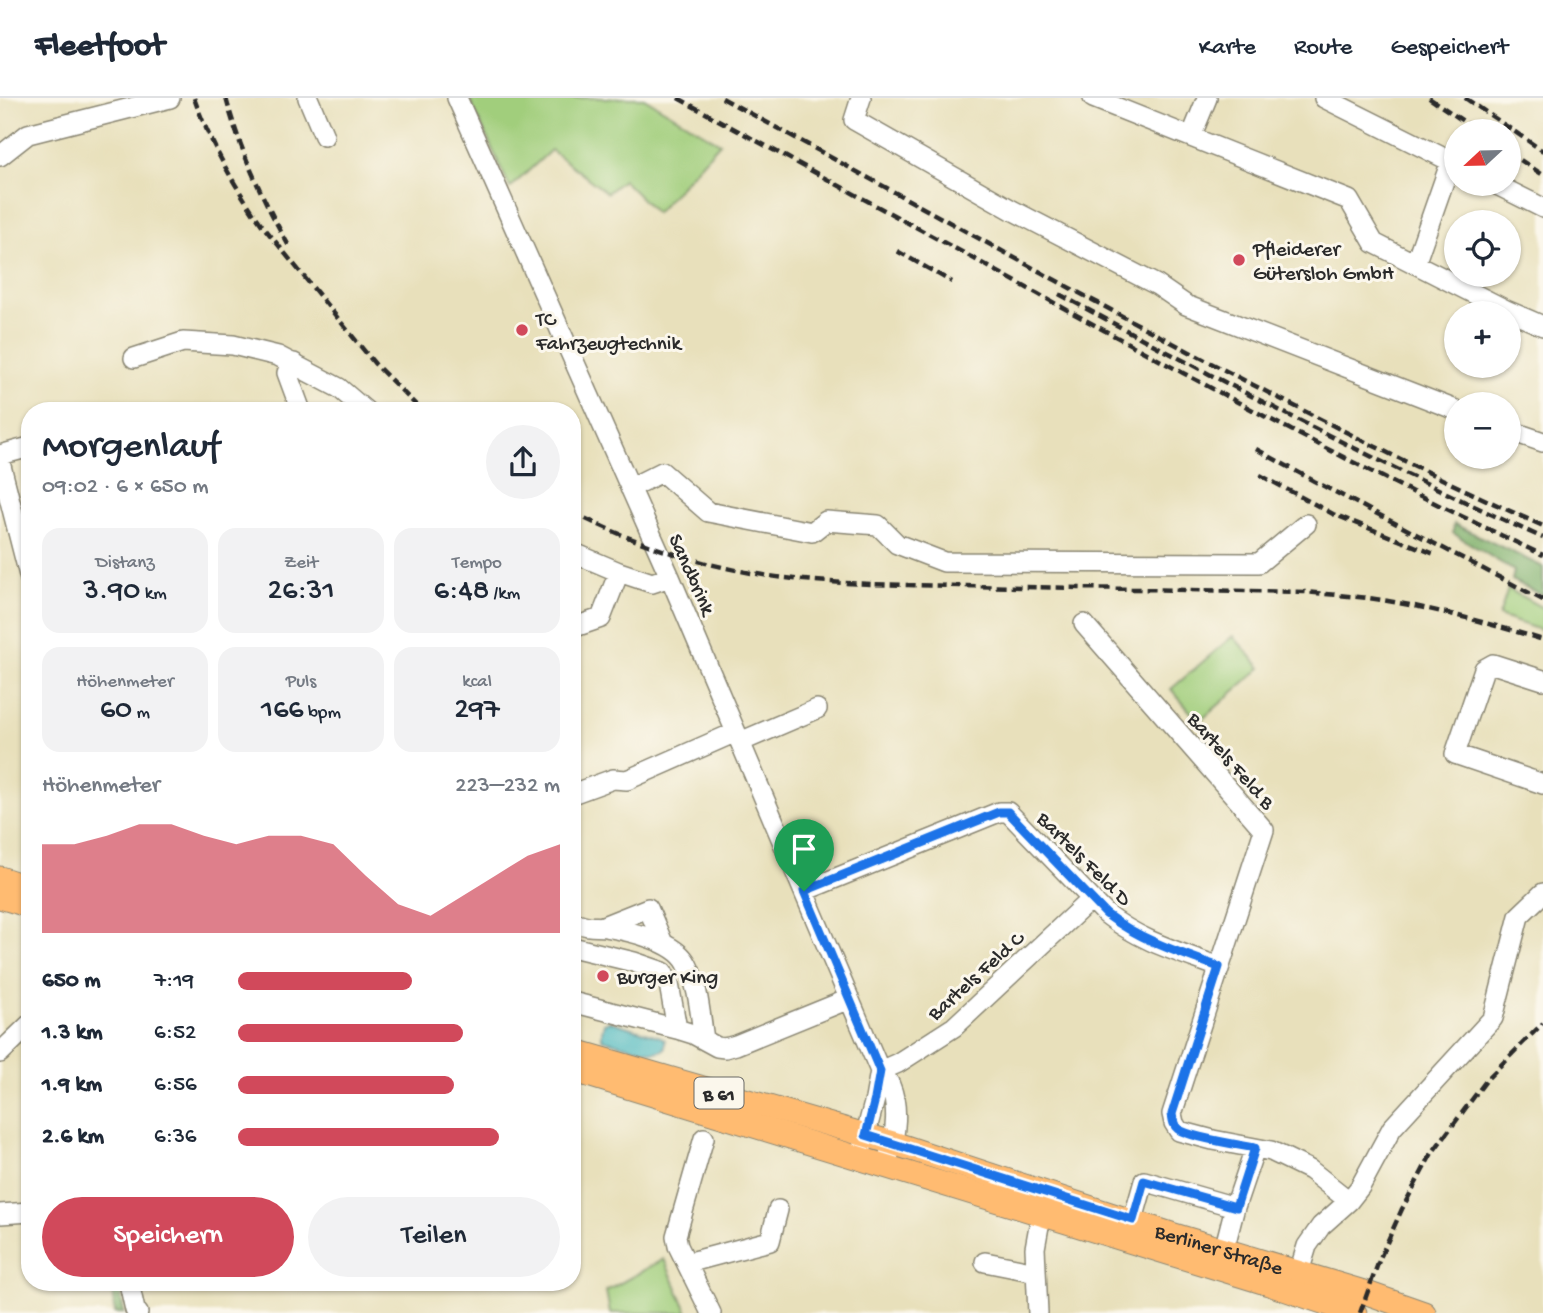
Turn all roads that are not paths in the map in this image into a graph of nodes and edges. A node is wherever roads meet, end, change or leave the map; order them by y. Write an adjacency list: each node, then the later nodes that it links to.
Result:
1 (170, 98): 10 (street)
2 (308, 98): 8 (street)
3 (457, 98): 27 (street, Sandbrink)
4 (861, 98): 21 (street)
5 (1093, 98): 9 (street)
6 (1207, 98): 9 (street)
7 (1324, 98): 11 (street)
8 (324, 135)
9 (1191, 137): 15 (street)
10 (0, 156)
11 (1444, 158)
12 (1444, 189): 15 (street)
13 (1519, 196): 14 (street)
14 (1543, 208)
15 (1415, 264): 16 (street)
16 (1543, 326)
17 (134, 358): 18 (street)
18 (294, 363): 19 (street); 20 (street)
19 (298, 402)
20 (355, 402)
21 (1444, 405)
22 (1521, 434): 23 (street)
23 (1543, 442)
24 (21, 449): 25 (street)
25 (0, 455)
26 (0, 462): 28 (street)
27 (630, 488): 29 (street); 33 (street, Sandbrink)
28 (3, 490): 30 (street)
29 (1307, 524)
30 (21, 549)
31 (581, 561): 32 (street)
32 (619, 572): 33 (street); 35 (street)
33 (670, 576): 38 (street, Sandbrink)
34 (1084, 624): 52 (street, Bartels Feld B)
35 (581, 625)
36 (1543, 680): 39 (street)
37 (817, 709): 38 (street)
38 (738, 737): 40 (street); 43 (street, Sandbrink)
39 (1543, 784)
40 (581, 791)
41 (0, 878): 42 (main road)
42 (21, 885)
43 (804, 891): 46 (street, Bartels Feld D); 53 (street, Sandbrink)
44 (1543, 893): 67 (street)
45 (0, 897): 47 (main road)
46 (1091, 900): 52 (street, Bartels Feld D); 59 (street, Bartels Feld C)
47 (21, 903)
48 (581, 924): 49 (street)
49 (603, 926): 50 (street); 50 (street)
50 (663, 943): 56 (street)
51 (581, 949): 56 (street)
52 (1219, 967): 64 (street, Bartels Feld B)
53 (849, 999): 56 (street); 59 (street, Sandbrink)
54 (581, 1004): 56 (street)
55 (21, 1034): 57 (street)
56 (692, 1034)
57 (0, 1053)
58 (581, 1053): 61 (main road, Berliner Straße / B 61)
59 (880, 1071): 61 (street); 63 (street, Sandbrink)
60 (581, 1073): 65 (main road, Berliner Straße / B 61)
61 (866, 1135): 63 (main road, Berliner Straße / B 61); 65 (street)
62 (704, 1138): 76 (street)
63 (893, 1143): 66 (street, Sandbrink); 73 (main road, Berliner Straße / B 61)
64 (1255, 1148): 67 (street, Bartels Feld B); 68 (street)
65 (859, 1158): 66 (main road, Berliner Straße / B 61)
66 (885, 1166): 72 (main road, Berliner Straße / B 61)
67 (1349, 1200): 78 (street)
68 (1236, 1207): 73 (street); 74 (street)
69 (778, 1210): 76 (street)
70 (21, 1213): 71 (street)
71 (0, 1214)
72 (1041, 1215): 77 (street); 80 (main road, Berliner Straße / B 61)
73 (1133, 1220): 74 (main road, Berliner Straße / B 61)
74 (1223, 1250): 78 (main road, Berliner Straße / B 61)
75 (985, 1262): 77 (street)
76 (687, 1264): 82 (street)
77 (1036, 1272): 83 (street)
78 (1299, 1272): 84 (main road, Berliner Straße / B 61)
79 (131, 1291): 81 (street)
80 (1347, 1312)
81 (138, 1313)
82 (710, 1313)
83 (1038, 1313)
84 (1424, 1313)

